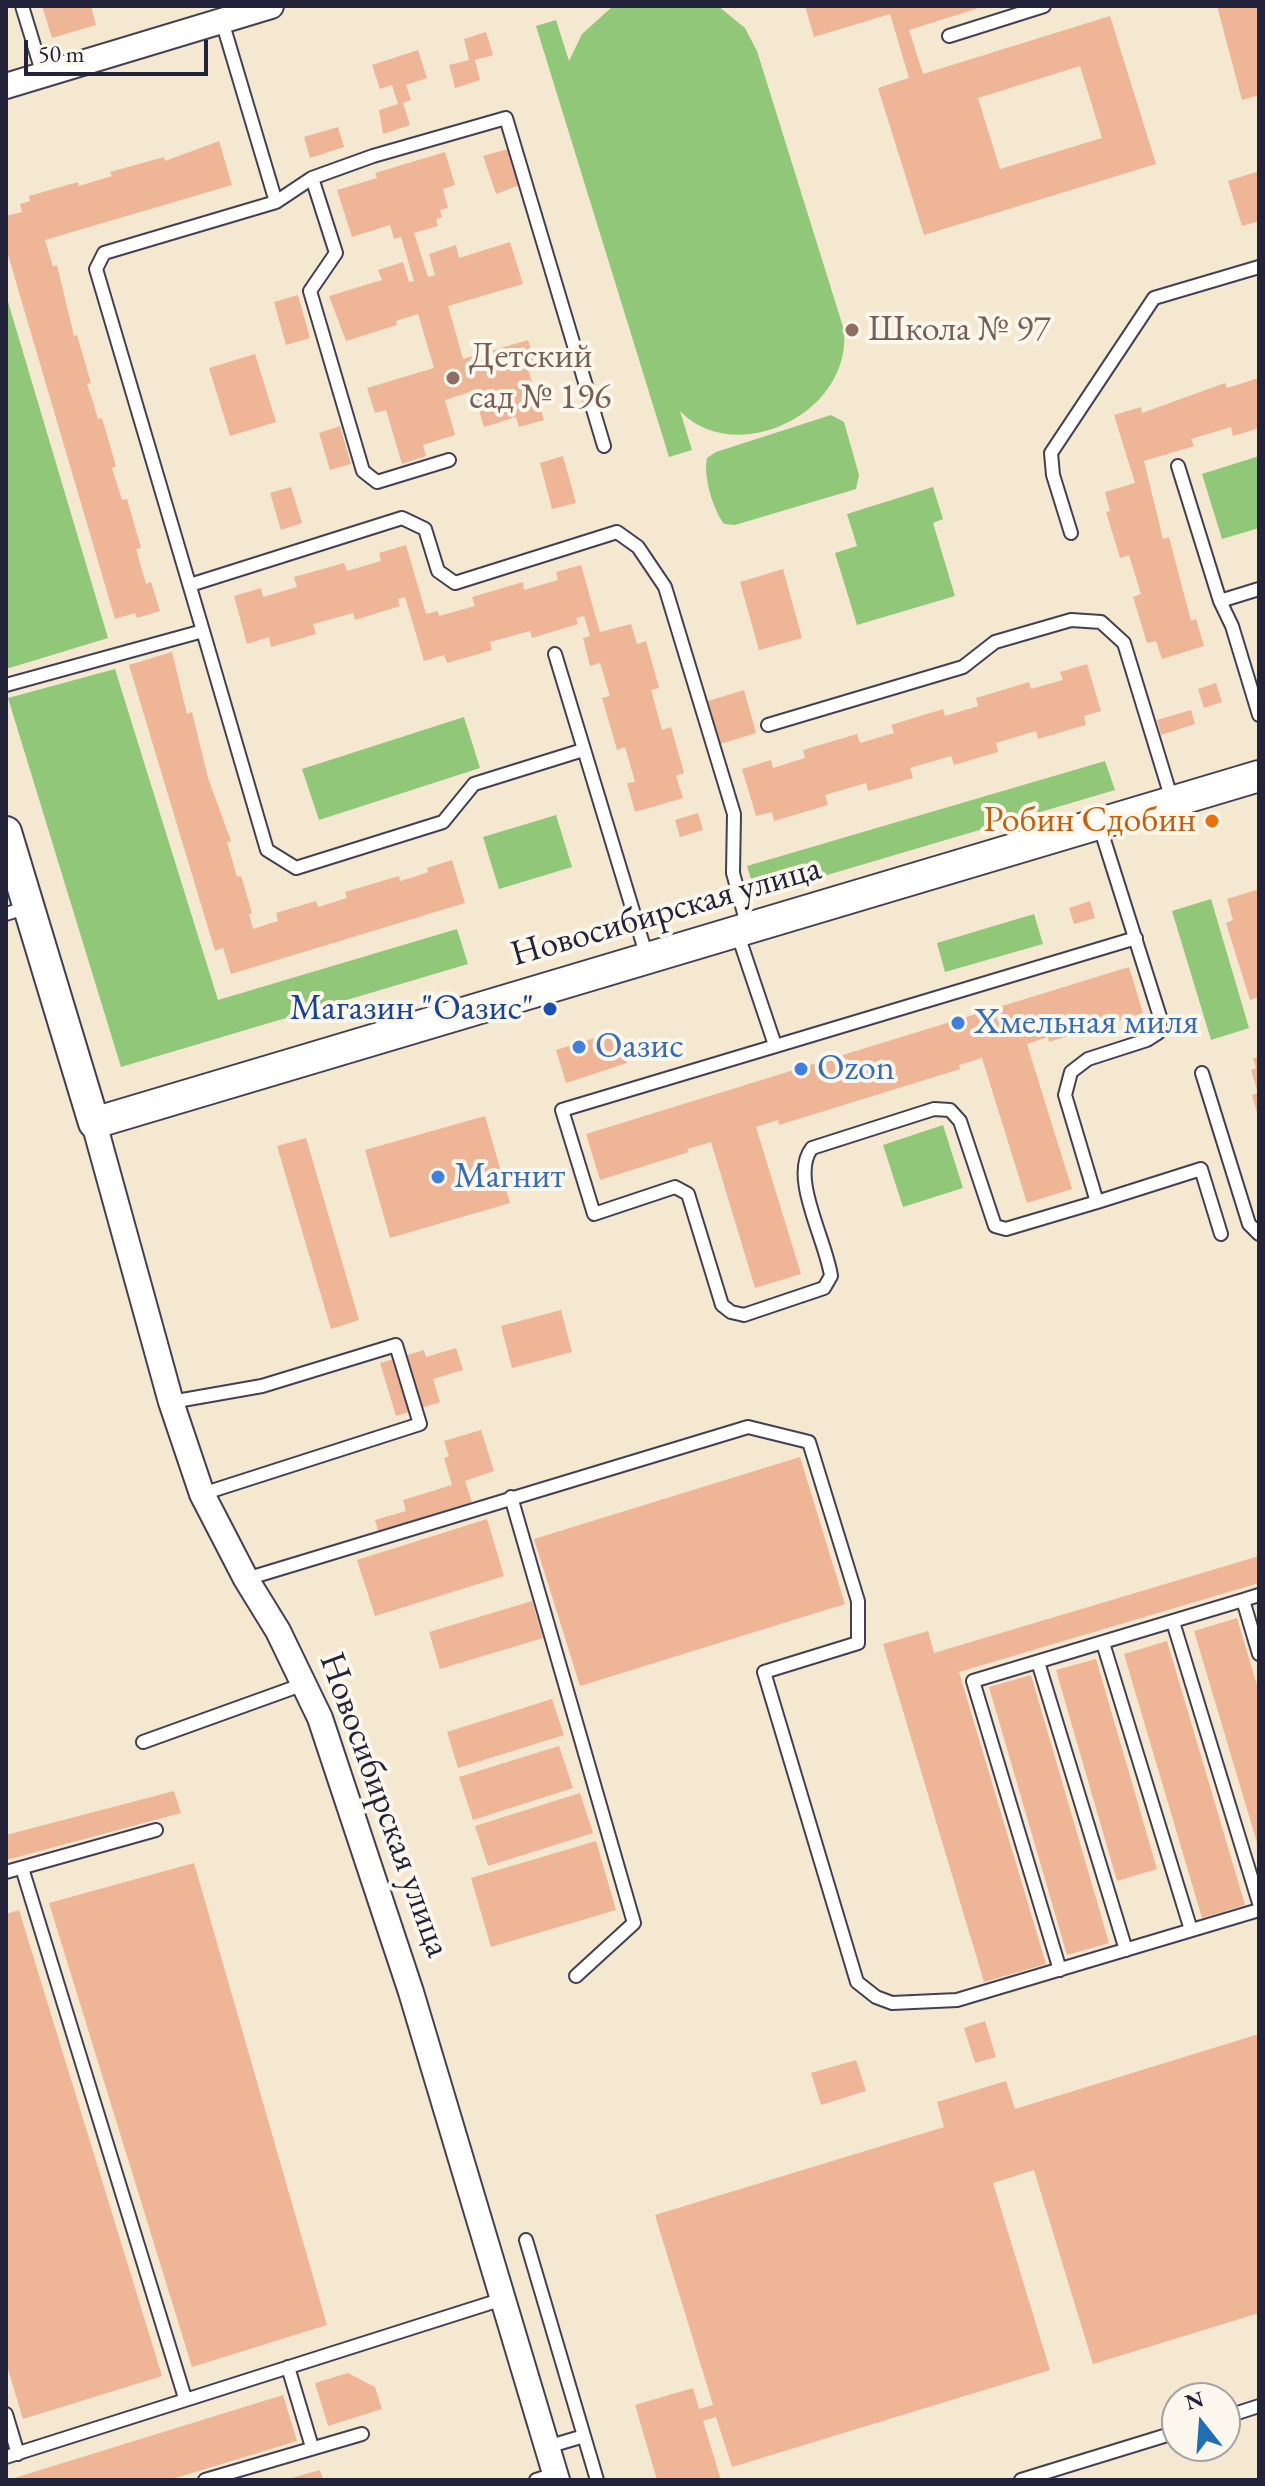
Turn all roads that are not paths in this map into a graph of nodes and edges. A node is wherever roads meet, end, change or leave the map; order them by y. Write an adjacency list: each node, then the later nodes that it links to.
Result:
1 (22, 6): 6 (lane)
2 (271, 6): 4 (street)
3 (1044, 6): 5 (lane)
4 (222, 21): 6 (street); 9 (lane)
5 (949, 36)
6 (43, 75): 7 (street)
7 (6, 86)
8 (312, 178): 9 (lane); 11 (lane); 12 (lane)
9 (276, 202): 15 (lane)
10 (1259, 267): 14 (lane)
11 (604, 446)
12 (449, 460)
13 (1178, 466): 17 (lane)
14 (1071, 533)
15 (190, 585): 18 (lane); 29 (lane)
16 (1259, 589): 17 (lane)
17 (1220, 601): 21 (lane)
18 (203, 631): 20 (lane); 23 (lane)
19 (555, 654): 23 (lane)
20 (6, 685)
21 (1259, 715)
22 (768, 725): 25 (lane)
23 (583, 750): 31 (lane)
24 (1259, 776): 25 (street, Новосибирская улица)
25 (1173, 801): 26 (street, Новосибирская улица)
26 (1099, 824): 29 (street, Новосибирская улица); 30 (lane)
27 (6, 832): 28 (street, Новосибирская улица)
28 (17, 910): 34 (street, Новосибирская улица)
29 (743, 930): 31 (street, Новосибирская улица); 32 (lane)
30 (1136, 938): 32 (lane); 35 (lane)
31 (648, 958): 34 (street, Новосибирская улица)
32 (775, 1045): 35 (lane)
33 (1202, 1073): 37 (lane)
34 (94, 1123): 38 (street, Новосибирская улица)
35 (1097, 1202): 36 (lane)
36 (1221, 1234)
37 (1259, 1234)
38 (171, 1402): 39 (street, Новосибирская улица); 39 (lane)
39 (202, 1494): 41 (street, Новосибирская улица)
40 (511, 1497): 41 (lane); 57 (lane); 58 (lane)
41 (246, 1579): 48 (street, Новосибирская улица)
42 (1259, 1595): 43 (lane)
43 (1243, 1600): 44 (lane); 46 (lane)
44 (1173, 1622): 45 (lane); 53 (lane)
45 (1103, 1643): 47 (lane); 55 (lane)
46 (1259, 1654)
47 (1038, 1662): 56 (lane); 57 (lane)
48 (304, 1684): 49 (lane); 60 (street, Новосибирская улица)
49 (143, 1742)
50 (156, 1830): 51 (lane)
51 (22, 1868): 52 (lane); 62 (lane)
52 (6, 1872)
53 (1259, 1903)
54 (1259, 1910): 55 (lane)
55 (1191, 1930): 56 (lane)
56 (1126, 1950): 57 (lane)
57 (1060, 1970)
58 (576, 1976)
59 (526, 2240): 65 (lane)
60 (503, 2299): 61 (lane); 68 (street, Новосибирская улица)
61 (288, 2367): 62 (lane); 67 (lane)
62 (185, 2398): 69 (lane)
63 (6, 2414): 69 (lane)
64 (362, 2434): 67 (lane)
65 (584, 2436): 68 (lane); 72 (lane)
66 (1161, 2437): 73 (lane)
67 (312, 2447): 71 (lane)
68 (547, 2447): 70 (street, Новосибирская улица)
69 (12, 2456)
70 (549, 2478)
71 (205, 2480)
72 (597, 2480)
73 (1021, 2480)

